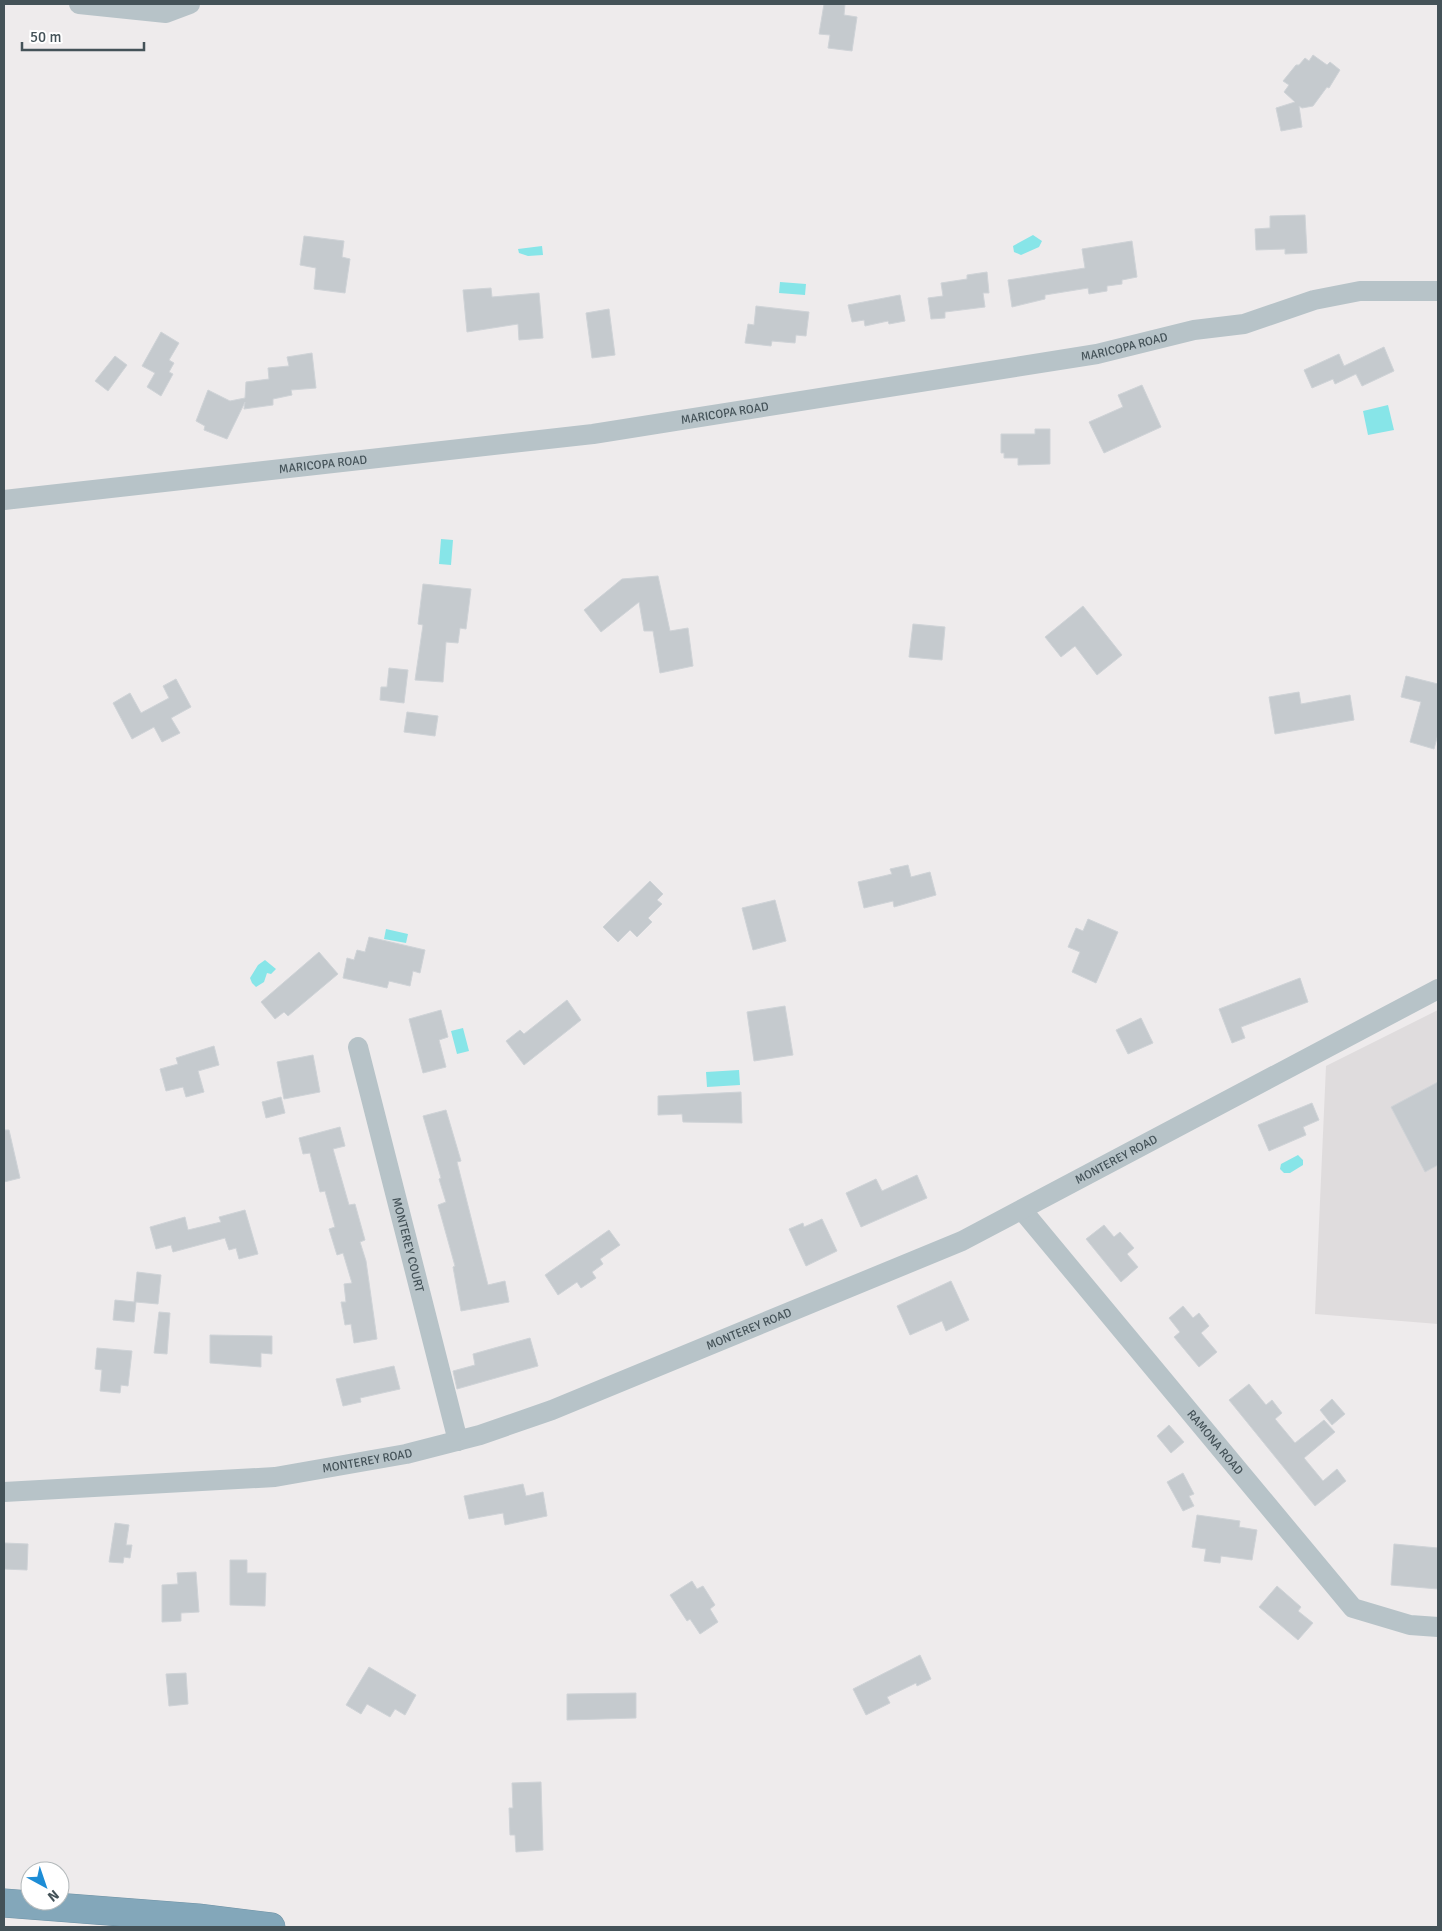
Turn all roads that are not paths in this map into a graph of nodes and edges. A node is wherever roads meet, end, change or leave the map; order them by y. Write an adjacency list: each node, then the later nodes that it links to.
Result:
1 (79, 4): 2 (street)
2 (190, 4)
3 (1438, 291): 4 (street, MARICOPA ROAD)
4 (4, 500)
5 (1438, 989): 7 (street, MONTEREY ROAD)
6 (358, 1048): 8 (street, MONTEREY COURT)
7 (1022, 1210): 8 (street, MONTEREY ROAD); 10 (street, RAMONA ROAD)
8 (458, 1440): 9 (street, MONTEREY ROAD)
9 (4, 1492)
10 (1438, 1627)
11 (4, 1903): 12 (highway)
12 (271, 1927)

